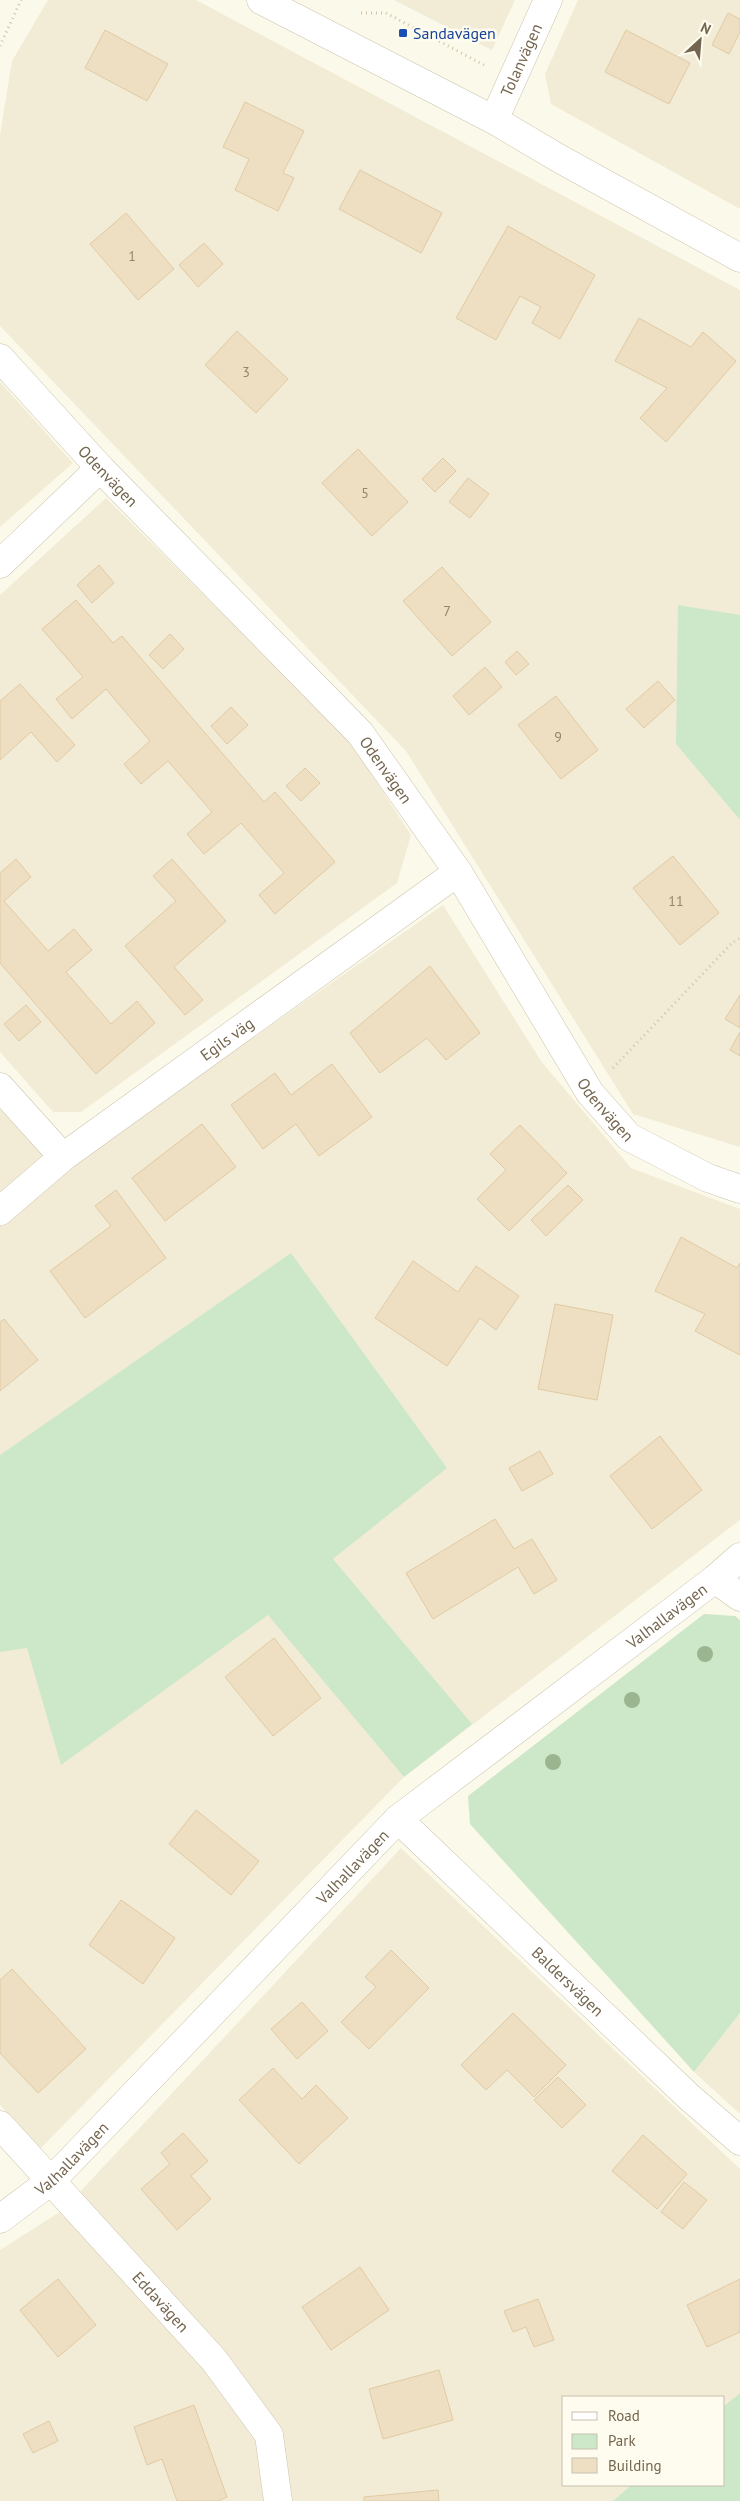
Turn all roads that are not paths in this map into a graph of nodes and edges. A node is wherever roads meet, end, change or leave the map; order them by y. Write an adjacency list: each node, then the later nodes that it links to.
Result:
1 (261, 0): 3 (street)
2 (548, 0): 3 (street, Tolanvägen)
3 (494, 120): 4 (street)
4 (740, 258)
5 (0, 358): 6 (street, Odenvägen)
6 (100, 468): 7 (street); 8 (street, Odenvägen)
7 (0, 564)
8 (458, 872): 10 (street, Egils väg); 11 (street, Odenvägen)
9 (0, 1087): 10 (street)
10 (63, 1157): 12 (street, Egils väg)
11 (740, 1189)
12 (0, 1211)
13 (740, 1557): 14 (street, Valhallavägen)
14 (715, 1580): 15 (street); 16 (street, Valhallavägen)
15 (740, 1597)
16 (398, 1819): 18 (street, Baldersvägen); 19 (street, Valhallavägen)
17 (0, 2126): 19 (street, Eddavägen)
18 (740, 2141)
19 (52, 2180): 20 (street, Valhallavägen); 21 (street, Eddavägen)
20 (0, 2219)
21 (278, 2501)

